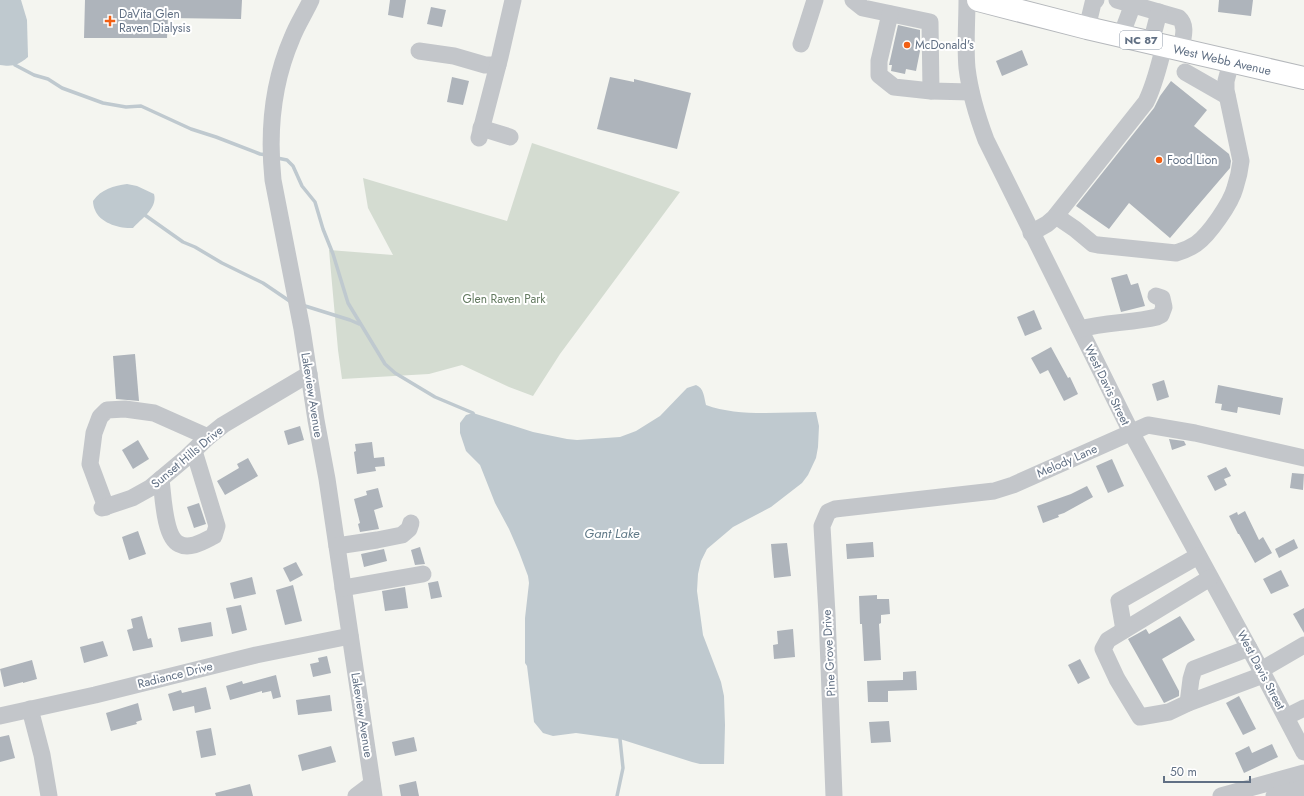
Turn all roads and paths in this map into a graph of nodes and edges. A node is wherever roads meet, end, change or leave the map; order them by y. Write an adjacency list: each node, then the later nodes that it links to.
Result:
1 (311, 0): 28 (street, Lakeview Avenue)
2 (513, 0): 17 (street)
3 (815, 0): 13 (street)
4 (853, 0): 10 (street)
5 (967, 0): 21 (street, West Davis Street)
6 (978, 0): 11 (highway, West Webb Avenue / NC 87)
7 (1096, 0): 11 (street)
8 (1125, 2): 9 (street); 12 (street)
9 (1159, 12): 14 (street); 14 (street)
10 (890, 14): 20 (street); 20 (street)
11 (1087, 28): 12 (highway, West Webb Avenue / NC 87)
12 (1121, 36): 14 (highway, West Webb Avenue / NC 87)
13 (800, 44)
14 (1165, 46): 16 (highway, West Webb Avenue / NC 87); 24 (street)
15 (419, 51): 17 (street)
16 (1231, 62): 19 (highway, West Webb Avenue / NC 87); 22 (street)
17 (498, 65): 23 (street)
18 (1185, 72): 22 (street)
19 (1304, 78)
20 (930, 91): 21 (street)
21 (970, 92): 25 (street, West Davis Street)
22 (1227, 96): 24 (street)
23 (510, 137)
24 (1056, 216): 25 (street)
25 (1031, 233): 27 (street, West Davis Street)
26 (1156, 296): 27 (street)
27 (1080, 329): 29 (street, West Davis Street)
28 (309, 374): 30 (street, Sunset Hills Drive); 36 (street, Lakeview Avenue)
29 (1131, 432): 32 (street, Melody Lane); 34 (street, Melody Lane); 37 (street, West Davis Street)
30 (208, 437): 31 (street, Sunset Hills Drive); 33 (street, Sunset Hills Drive)
31 (194, 451): 33 (street, Sunset Hills Drive); 33 (street)
32 (1304, 458)
33 (162, 479)
34 (828, 512): 57 (street, Pine Grove Drive)
35 (411, 523): 36 (street)
36 (337, 546): 40 (street, Lakeview Avenue)
37 (1198, 556): 39 (street, West Davis Street); 41 (street)
38 (423, 574): 40 (street)
39 (1210, 578): 41 (street); 44 (street, West Davis Street)
40 (343, 588): 42 (street, Lakeview Avenue)
41 (1124, 630): 46 (street)
42 (350, 636): 48 (street, Radiance Drive); 54 (street, Lakeview Avenue)
43 (1304, 645): 45 (street)
44 (1249, 648): 45 (street, West Davis Street); 46 (street)
45 (1262, 672): 46 (street); 50 (street, West Davis Street)
46 (1188, 703)
47 (1304, 708): 50 (street)
48 (30, 709): 49 (street, Radiance Drive); 55 (street)
49 (0, 716)
50 (1286, 717): 51 (street, West Davis Street)
51 (1304, 752)
52 (1304, 772): 58 (street)
53 (1304, 788): 59 (street)
54 (373, 790): 56 (street)
55 (49, 796)
56 (356, 796)
57 (834, 796)
58 (1220, 796)
59 (1274, 796)

